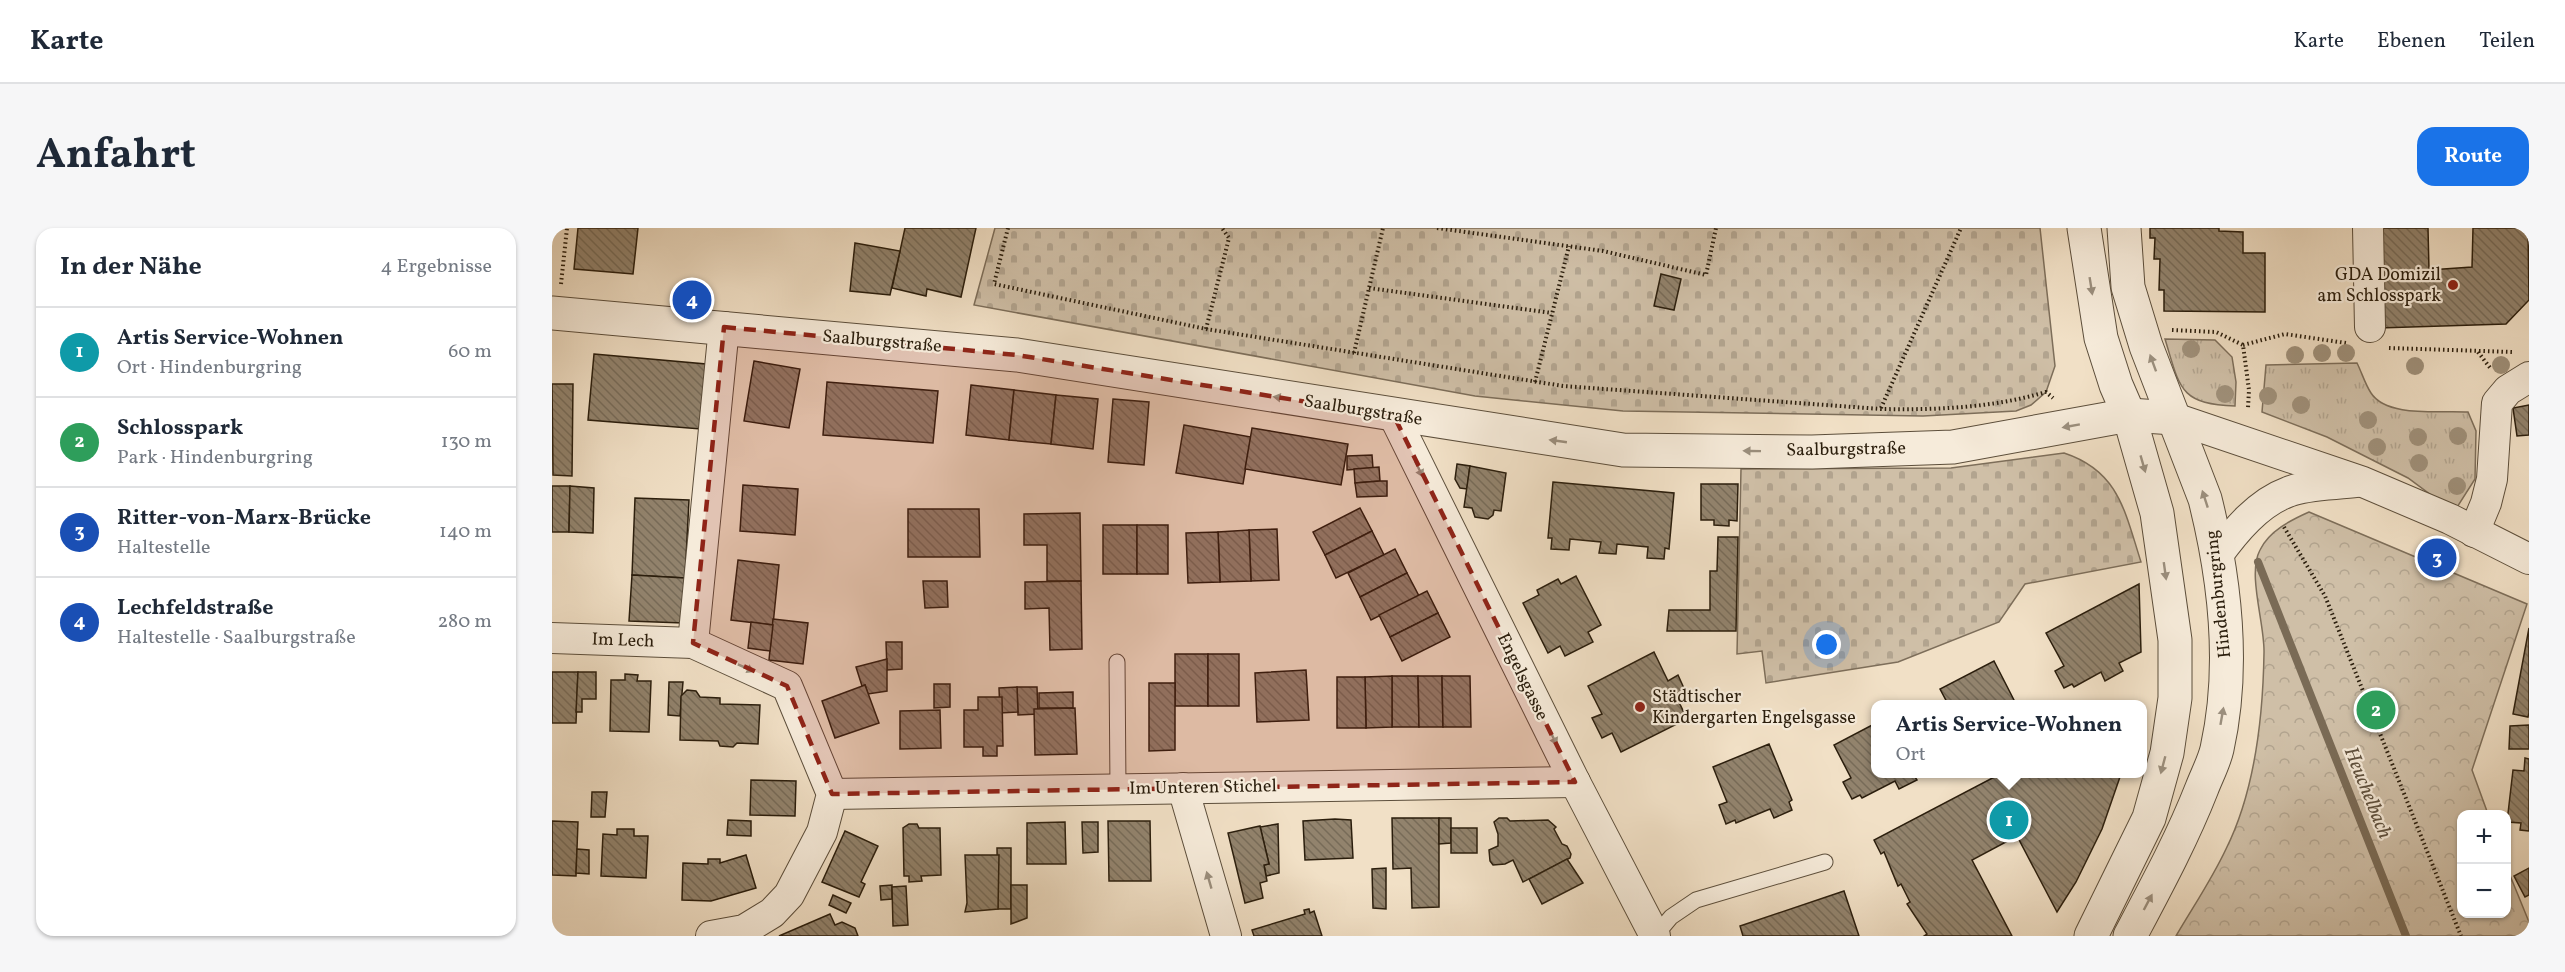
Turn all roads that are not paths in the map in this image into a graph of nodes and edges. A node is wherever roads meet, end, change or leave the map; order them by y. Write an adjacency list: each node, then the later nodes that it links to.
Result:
1 (2084, 228): 9 (street, one-way to 9)
2 (2124, 228): 10 (street, Hindenburgring, one-way to 2)
3 (2368, 228): 6 (street)
4 (556, 301): 5 (street, Saalburgstraße)
5 (724, 327): 8 (street, Saalburgstraße, one-way to 5); 16 (street)
6 (2370, 327)
7 (2529, 377): 12 (street)
8 (1394, 416): 9 (street, Saalburgstraße, one-way to 8); 18 (street, Engelsgasse, one-way to 18)
9 (2129, 416): 10 (street, Saalburgstraße); 27 (street, one-way to 27)
10 (2174, 418): 11 (street); 13 (street, Hindenburgring, one-way to 10)
11 (2363, 482): 12 (street); 13 (street)
12 (2474, 532): 14 (street)
13 (2217, 556): 28 (street, Hindenburgring, one-way to 13)
14 (2529, 559)
15 (552, 638): 16 (street, Im Lech)
16 (693, 643): 21 (street, one-way to 21)
17 (1117, 662): 20 (lane)
18 (1575, 782): 19 (street, Im Unteren Stichel); 26 (street, Engelsgasse)
19 (1182, 788): 20 (street, Im Unteren Stichel); 25 (street, one-way to 19)
20 (1118, 789): 21 (street, Im Unteren Stichel)
21 (832, 794): 23 (street)
22 (1825, 862): 26 (lane)
23 (745, 933): 24 (street)
24 (711, 936)
25 (1226, 936)
26 (1655, 936)
27 (2091, 936)
28 (2130, 936)

